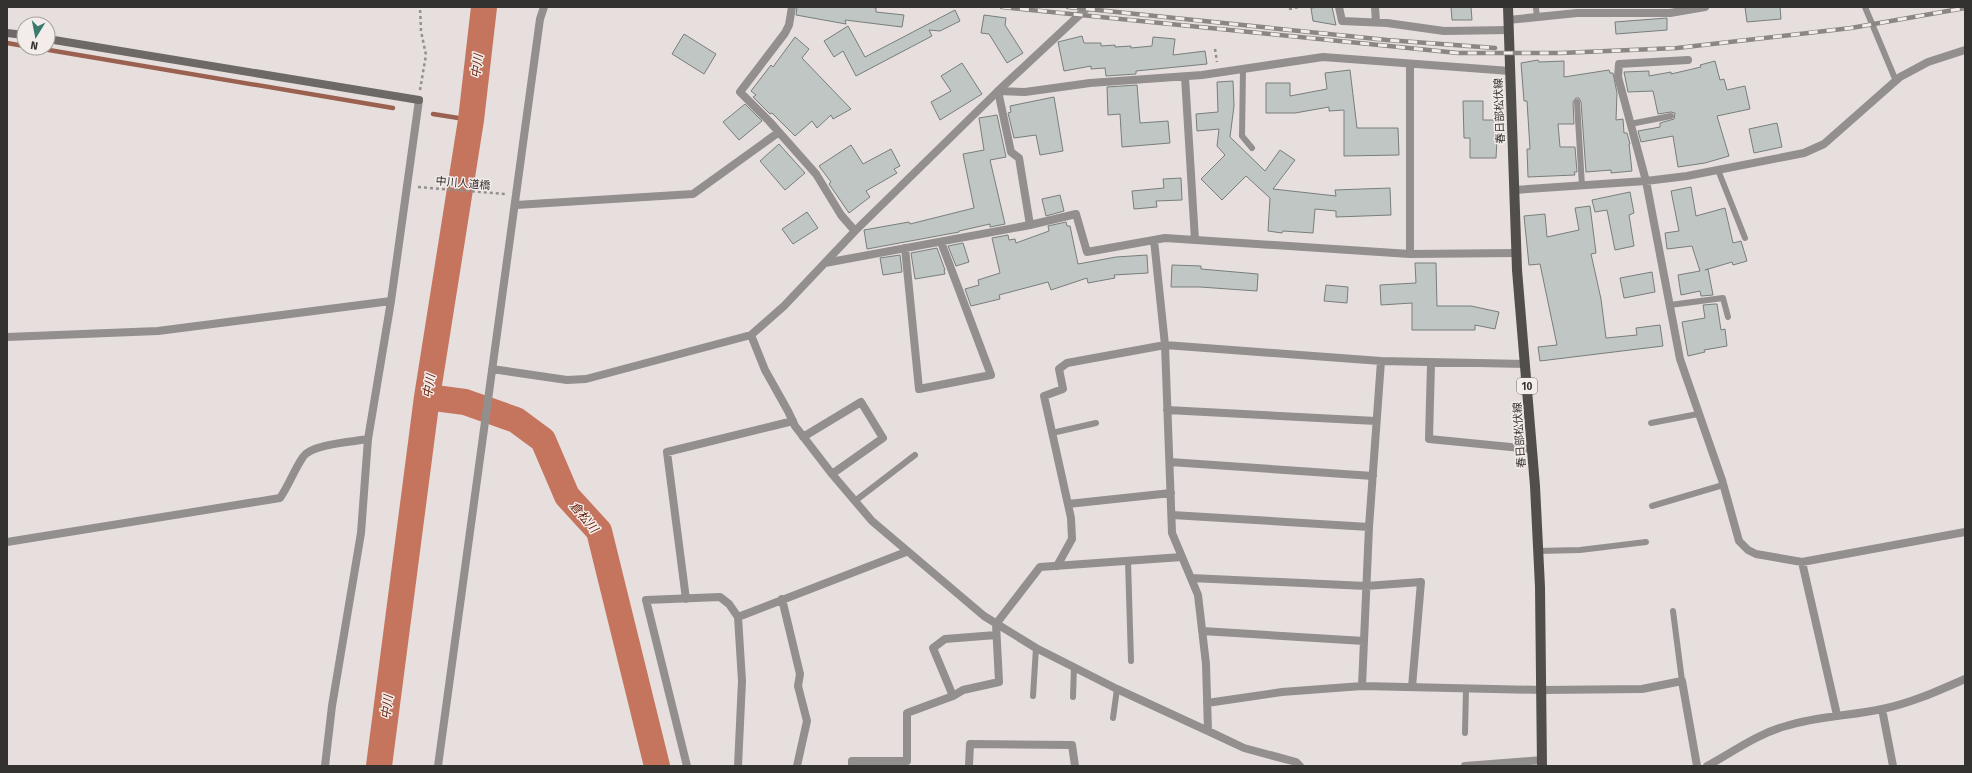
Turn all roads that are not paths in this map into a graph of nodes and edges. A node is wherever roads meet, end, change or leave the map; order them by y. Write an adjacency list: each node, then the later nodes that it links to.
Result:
1 (544, 7): 32 (street)
2 (792, 7): 26 (street)
3 (1088, 7): 22 (street)
4 (1339, 7): 12 (street)
5 (1375, 7): 12 (street)
6 (1508, 7): 13 (main road, 春日部松伏線 / 10)
7 (1705, 7): 10 (street)
8 (1865, 7): 21 (lane)
9 (1536, 8): 11 (lane)
10 (1637, 10): 11 (street)
11 (1537, 17): 13 (street)
12 (1376, 22): 13 (street)
13 (1509, 25): 19 (main road, 春日部松伏線 / 10)
14 (56, 40): 43 (street)
15 (1965, 50): 21 (street)
16 (1688, 60): 25 (street)
17 (1410, 64): 18 (street); 19 (street); 41 (street)
18 (1243, 69): 20 (street); 27 (lane)
19 (1510, 71): 31 (main road, 春日部松伏線 / 10)
20 (1186, 77): 22 (street); 37 (street)
21 (1896, 81): 28 (street)
22 (998, 91): 33 (street); 34 (street)
23 (1577, 102): 30 (lane)
24 (1671, 116): 25 (lane)
25 (1630, 124): 29 (street)
26 (779, 132): 32 (street); 34 (street)
27 (1252, 148)
28 (1718, 170): 29 (street); 35 (lane)
29 (1646, 181): 30 (street); 44 (street)
30 (1582, 186): 31 (street)
31 (1514, 190): 40 (main road, 春日部松伏線 / 10)
32 (516, 205): 52 (street)
33 (1030, 225): 36 (street); 38 (street)
34 (855, 231): 42 (street)
35 (1745, 238)
36 (1154, 240): 37 (street); 48 (street)
37 (1195, 240): 41 (street)
38 (941, 242): 39 (street); 39 (street)
39 (905, 248): 42 (street)
40 (1516, 253): 41 (street); 51 (main road, 春日部松伏線 / 10)
41 (1410, 254)
42 (824, 263): 46 (street)
43 (391, 301): 47 (street); 61 (street)
44 (1670, 305): 45 (lane); 54 (street)
45 (1728, 317)
46 (750, 335): 52 (street); 55 (street)
47 (7, 337)
48 (1164, 346): 49 (street); 53 (street); 59 (street)
49 (1380, 361): 50 (street); 56 (street)
50 (1431, 363): 51 (street); 62 (street)
51 (1525, 364): 62 (main road, 春日部松伏線 / 10)
52 (492, 368): 114 (street)
53 (1167, 410): 56 (street); 64 (street)
54 (1698, 414): 58 (lane); 67 (street)
55 (793, 421): 60 (street); 85 (street)
56 (1376, 421): 66 (street)
57 (1096, 422): 59 (lane)
58 (1651, 424)
59 (1052, 434): 70 (street)
60 (803, 437): 65 (street); 65 (street)
61 (368, 440): 75 (street); 113 (street)
62 (1532, 449): 77 (main road, 春日部松伏線 / 10)
63 (916, 455): 69 (lane)
64 (1170, 462): 66 (street); 68 (street)
65 (832, 474): 69 (street)
66 (1372, 476): 73 (street)
67 (1723, 485): 71 (lane); 81 (street)
68 (1171, 493): 70 (street); 72 (street)
69 (855, 501): 78 (street)
70 (1068, 504): 82 (street)
71 (1652, 506)
72 (1172, 515): 73 (street); 79 (street)
73 (1369, 527): 84 (street)
74 (1965, 532): 81 (street)
75 (7, 542)
76 (1646, 542): 77 (lane)
77 (1538, 551): 102 (main road, 春日部松伏線 / 10)
78 (906, 552): 86 (street); 89 (street)
79 (1182, 557): 80 (street); 83 (street)
80 (1128, 561): 82 (street); 94 (lane)
81 (1802, 562): 108 (street)
82 (1057, 566): 89 (street)
83 (1191, 578): 84 (street); 90 (street)
84 (1366, 586): 92 (street); 99 (street)
85 (686, 599): 88 (street); 115 (street)
86 (782, 600): 88 (street); 117 (street)
87 (1673, 611): 97 (lane)
88 (738, 616): 116 (street)
89 (996, 624): 91 (street); 93 (street)
90 (1202, 631): 92 (street); 106 (street)
91 (996, 635): 103 (street); 103 (street)
92 (1364, 641): 98 (street)
93 (1036, 648): 95 (street); 104 (lane)
94 (1131, 661)
95 (1074, 667): 101 (street); 105 (lane)
96 (1965, 679): 107 (street)
97 (1682, 681): 102 (street); 123 (street)
98 (1362, 686): 99 (street); 106 (street)
99 (1412, 687): 100 (street)
100 (1466, 688): 102 (street); 111 (lane)
101 (1116, 689): 109 (lane); 110 (street)
102 (1542, 690): 112 (main road, 春日部松伏線 / 10)
103 (953, 696): 118 (street)
104 (1033, 696)
105 (1073, 697)
106 (1207, 703): 110 (street)
107 (1882, 709): 108 (street); 125 (street)
108 (1837, 715): 124 (street)
109 (1113, 718)
110 (1208, 731): 121 (street)
111 (1465, 733)
112 (1542, 763): 122 (street)
113 (325, 766)
114 (438, 766)
115 (687, 766)
116 (738, 766)
117 (797, 766)
118 (852, 766)
119 (969, 766): 120 (street)
120 (1075, 766)
121 (1300, 766)
122 (1465, 766)
123 (1697, 766)
124 (1707, 766)
125 (1893, 766)

